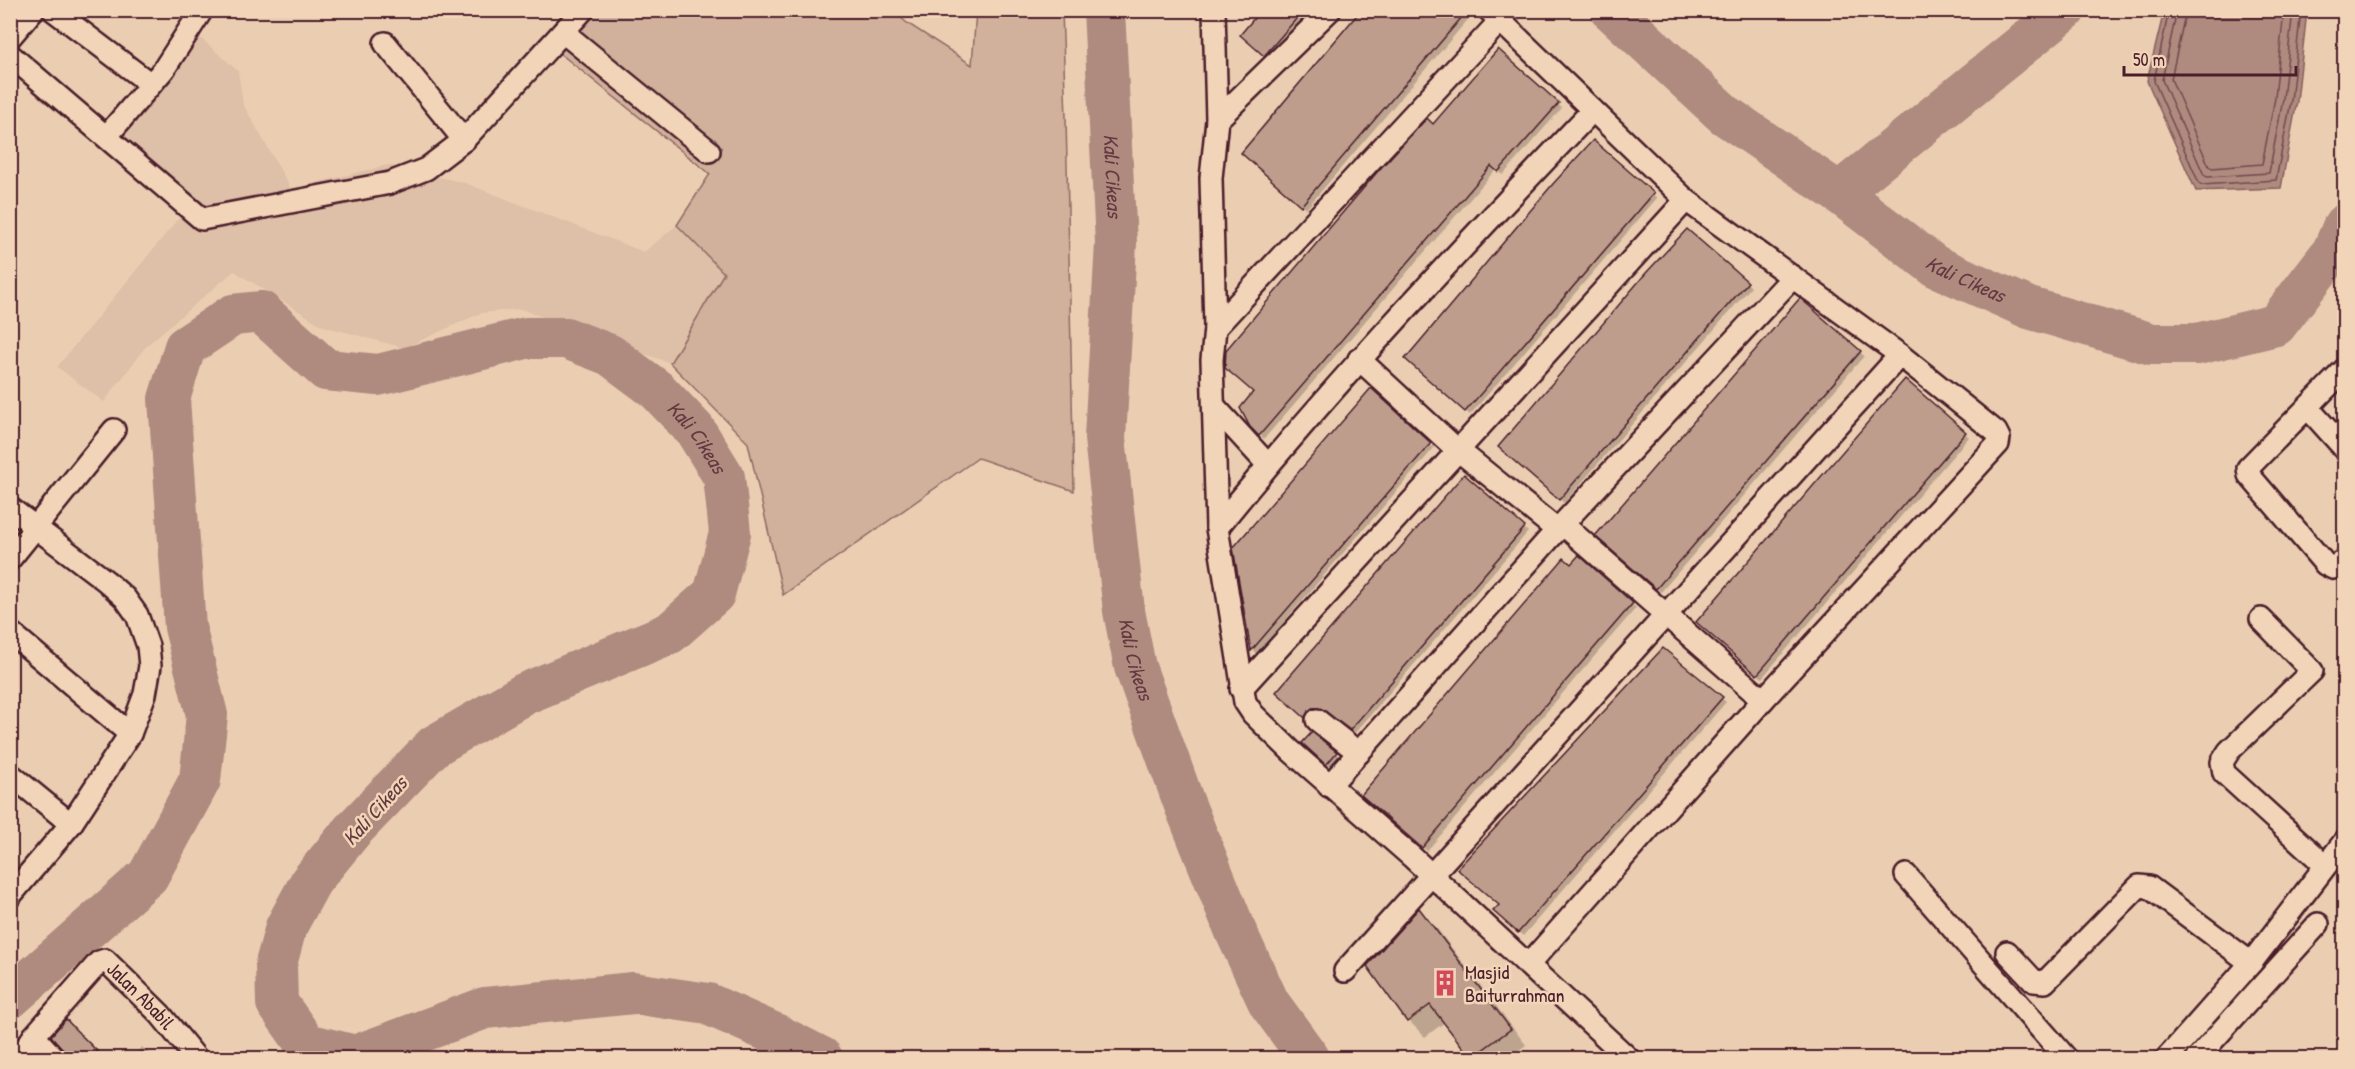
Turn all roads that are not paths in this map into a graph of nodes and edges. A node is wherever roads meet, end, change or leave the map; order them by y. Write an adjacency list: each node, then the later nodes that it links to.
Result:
1 (33, 10): 9 (street)
2 (54, 10): 12 (street)
3 (202, 10): 15 (street)
4 (583, 10): 8 (street)
5 (1214, 10): 14 (street)
6 (1330, 10): 14 (street)
7 (1494, 16): 13 (street); 20 (street)
8 (562, 32): 16 (street); 17 (street)
9 (10, 37)
10 (385, 43): 16 (street)
11 (10, 55): 15 (street)
12 (144, 79)
13 (1592, 111): 18 (street); 22 (street)
14 (1217, 120): 20 (street)
15 (107, 136): 16 (street)
16 (464, 140)
17 (709, 151)
18 (1686, 200): 19 (street); 28 (street)
19 (1793, 277): 21 (street); 33 (street)
20 (1215, 328): 24 (street)
21 (1900, 355): 36 (street); 40 (street)
22 (1359, 359): 28 (street); 29 (street)
23 (2344, 370): 25 (street)
24 (1214, 406): 29 (street); 32 (street)
25 (2308, 408): 27 (street); 35 (street)
26 (114, 430): 31 (street)
27 (2344, 448)
28 (1458, 450): 33 (street); 39 (street)
29 (1268, 465): 32 (street)
30 (10, 508): 31 (street)
31 (35, 528): 34 (street); 42 (street)
32 (1217, 528): 39 (street)
33 (1557, 530): 36 (street); 43 (street)
34 (10, 559)
35 (2344, 560)
36 (1665, 614): 40 (street); 49 (street)
37 (2261, 619): 48 (street)
38 (10, 632): 42 (street)
39 (1241, 689): 45 (street)
40 (1763, 700): 55 (street)
41 (1317, 720): 43 (street)
42 (130, 734): 46 (street)
43 (1359, 753): 45 (street)
44 (10, 774): 46 (street)
45 (1329, 786): 49 (street)
46 (71, 824): 51 (street)
47 (2344, 842): 48 (street)
48 (2325, 865): 54 (street)
49 (1432, 875): 55 (street); 56 (street)
50 (1906, 875): 62 (street)
51 (10, 896)
52 (2318, 924): 64 (street)
53 (2007, 952): 54 (street)
54 (2251, 963): 63 (street)
55 (1529, 964): 61 (street)
56 (1345, 971)
57 (34, 1036): 58 (street); 59 (street); 60 (street, Jalan Ababil)
58 (19, 1059)
59 (54, 1059)
60 (196, 1059)
61 (1628, 1059)
62 (2066, 1059)
63 (2167, 1059)
64 (2197, 1059)

